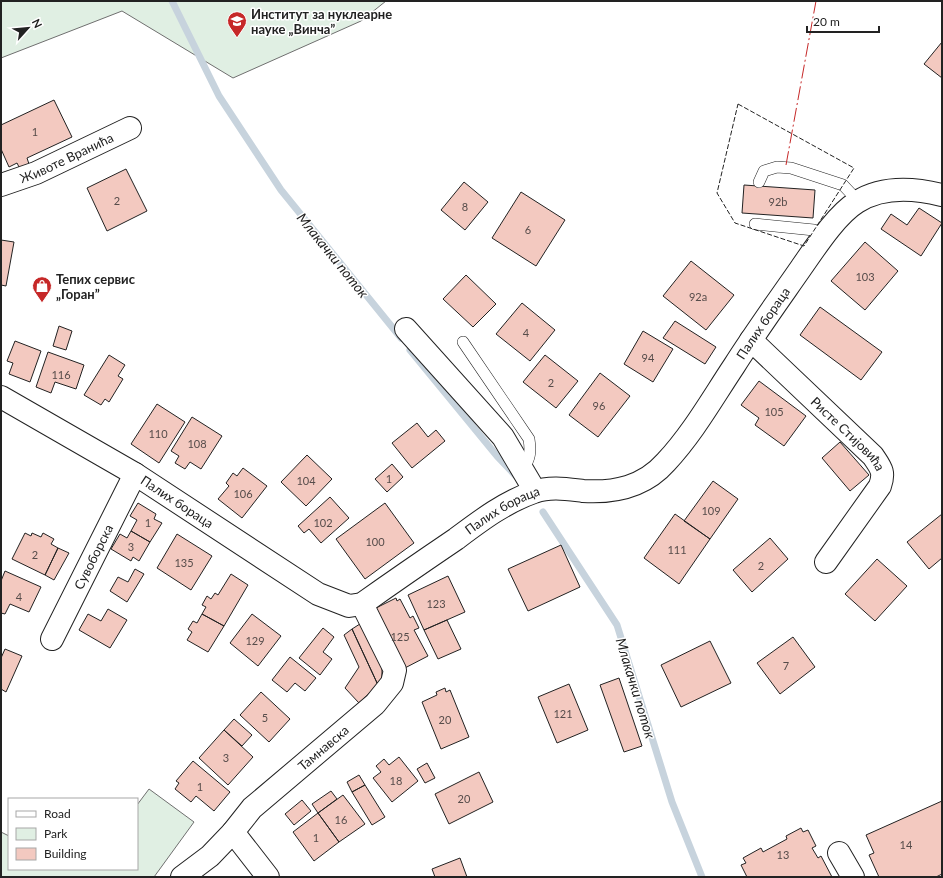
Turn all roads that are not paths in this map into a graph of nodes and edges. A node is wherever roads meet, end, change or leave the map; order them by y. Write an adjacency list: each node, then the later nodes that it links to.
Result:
1 (130, 128): 3 (street, Животе Вранића)
2 (759, 182): 5 (lane)
3 (1, 185)
4 (942, 195): 5 (street, Палих бораца)
5 (858, 201): 7 (street, Палих бораца)
6 (755, 224): 7 (lane)
7 (824, 236): 9 (street, Палих бораца)
8 (406, 329): 12 (street)
9 (751, 340): 14 (street, Палих бораца); 15 (street, Ристе Стијовића)
10 (463, 342): 12 (lane)
11 (1, 397): 13 (street, Палих бораца)
12 (523, 469): 14 (street)
13 (134, 474): 16 (street, Палих бораца); 17 (street, Сувоборска)
14 (535, 491): 16 (street, Палих бораца)
15 (826, 562)
16 (362, 604): 18 (street, Тамнавска)
17 (52, 639)
18 (233, 832): 20 (street, Тамнавска); 21 (street)
19 (839, 853): 22 (street)
20 (182, 877)
21 (268, 877)
22 (854, 877)

